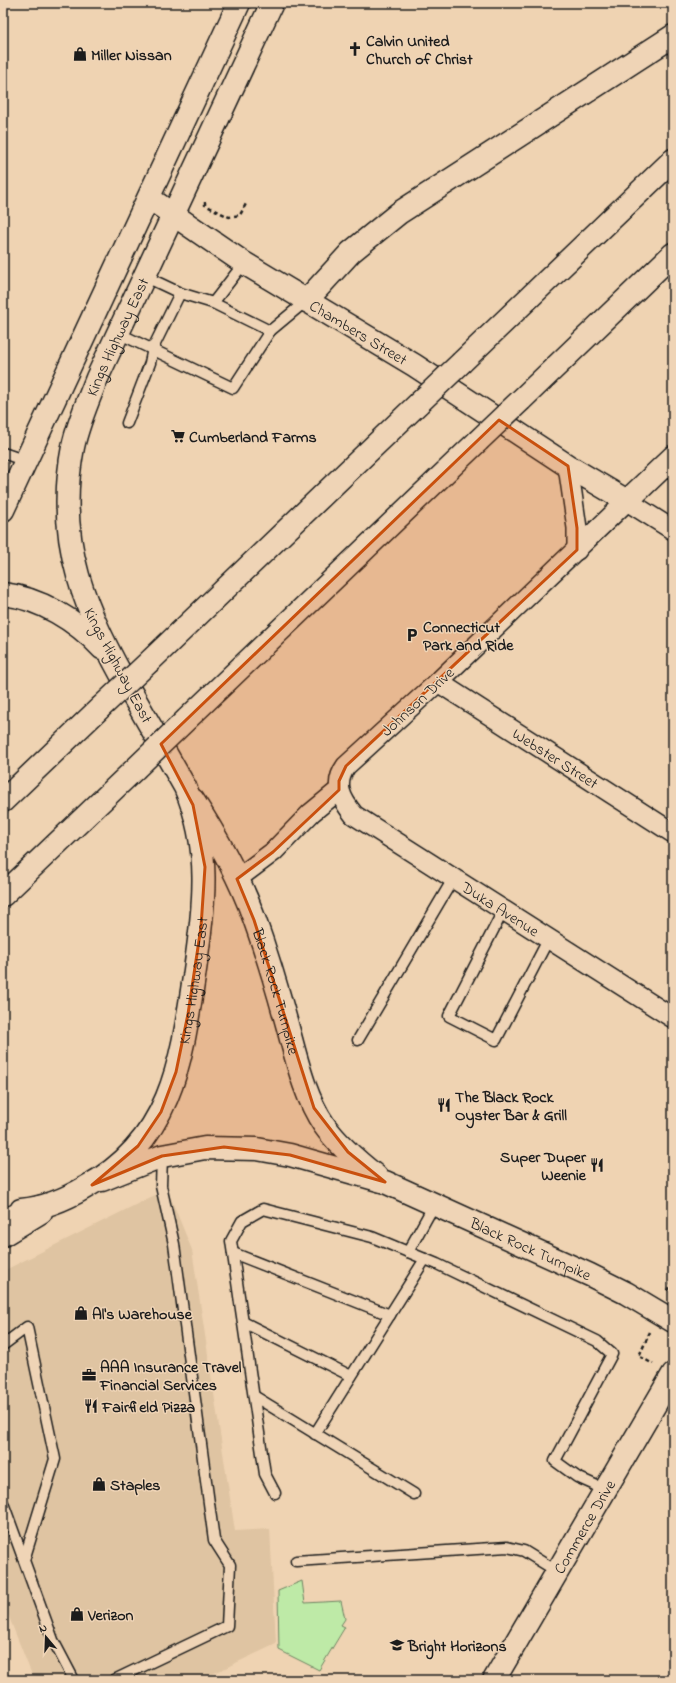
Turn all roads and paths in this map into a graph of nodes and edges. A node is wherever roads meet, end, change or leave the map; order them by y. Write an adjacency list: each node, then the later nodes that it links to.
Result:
1 (239, 3): 4 (main road, Kings Highway East)
2 (272, 3): 5 (main road, Kings Highway East)
3 (673, 36): 15 (main road)
4 (214, 56): 5 (main road); 7 (main road, Kings Highway East)
5 (242, 67): 10 (main road, Kings Highway East)
6 (673, 160): 34 (main road, bridge)
7 (149, 198): 10 (main road, Chambers Street); 23 (main road, Kings Highway East)
8 (204, 199): 9 (path)
9 (247, 202)
10 (172, 214): 12 (main road, Chambers Street); 13 (main road, Kings Highway East)
11 (673, 254): 38 (main road, bridge)
12 (244, 263): 15 (main road, Chambers Street); 16 (lane)
13 (144, 276): 14 (lane); 18 (main road, Kings Highway East)
14 (180, 293): 16 (lane); 19 (lane)
15 (306, 301): 17 (lane); 24 (main road, Chambers Street)
16 (213, 303): 17 (lane)
17 (270, 331): 19 (lane)
18 (118, 333): 19 (lane); 30 (main road, Kings Highway East)
19 (153, 348): 20 (lane)
20 (127, 423)
21 (3, 453): 23 (lane)
22 (673, 457): 25 (main road, Johnson Drive)
23 (26, 461): 26 (main road, Kings Highway East)
24 (568, 466): 25 (main road, Chambers Street); 28 (street)
25 (627, 501): 27 (street, Chambers Street); 28 (street, Johnson Drive)
26 (3, 510)
27 (673, 530)
28 (577, 550): 31 (street, Johnson Drive)
29 (3, 594): 30 (main road)
30 (113, 661): 32 (main road, Kings Highway East)
31 (438, 682): 33 (street, Johnson Drive); 35 (street, Webster Street)
32 (185, 787): 36 (main road, Black Rock Turnpike); 45 (main road, Kings Highway East)
33 (339, 790): 36 (street); 37 (street, Duka Avenue)
34 (3, 801)
35 (673, 833)
36 (237, 879): 44 (main road, Black Rock Turnpike)
37 (453, 879): 39 (street, Duka Avenue); 42 (lane)
38 (3, 896)
39 (503, 911): 40 (street, Duka Avenue); 40 (lane)
40 (548, 940): 41 (street, Duka Avenue)
41 (673, 1018)
42 (358, 1040)
43 (162, 1156): 44 (main road, Black Rock Turnpike); 45 (main road, Black Rock Turnpike); 71 (lane)
44 (385, 1182): 47 (main road, Black Rock Turnpike)
45 (92, 1185): 46 (main road, Kings Highway East)
46 (49, 1204): 48 (main road, Kings Highway East); 49 (main road); 50 (main road)
47 (434, 1205): 51 (lane); 55 (main road, Black Rock Turnpike)
48 (3, 1209)
49 (3, 1220)
50 (3, 1235)
51 (408, 1252): 52 (lane); 53 (lane)
52 (233, 1253): 54 (lane); 56 (lane)
53 (425, 1259): 54 (lane); 62 (lane)
54 (390, 1315): 59 (lane)
55 (673, 1321)
56 (243, 1322): 59 (lane); 60 (lane)
57 (3, 1345): 66 (lane)
58 (673, 1374): 62 (main road, Commerce Drive)
59 (351, 1376): 61 (lane)
60 (254, 1396): 61 (lane); 63 (lane)
61 (316, 1434): 64 (lane)
62 (606, 1490): 68 (main road, Commerce Drive)
63 (275, 1492)
64 (414, 1494)
65 (3, 1503): 66 (lane)
66 (24, 1560): 70 (lane)
67 (296, 1561): 68 (lane)
68 (558, 1572): 69 (main road, Commerce Drive)
69 (499, 1678)
70 (74, 1680)
71 (114, 1680)

